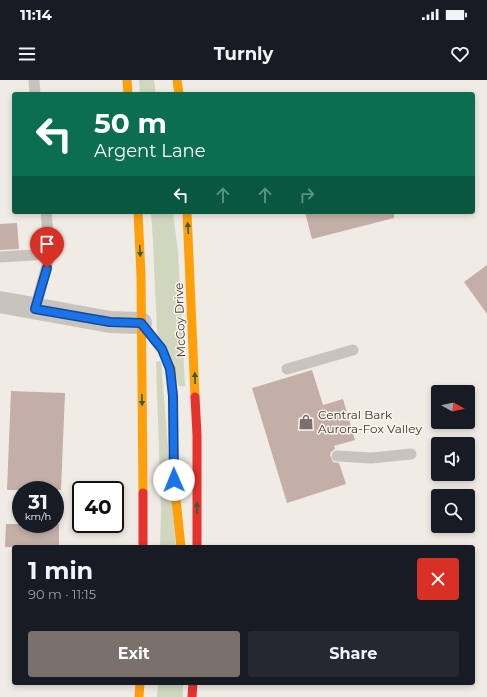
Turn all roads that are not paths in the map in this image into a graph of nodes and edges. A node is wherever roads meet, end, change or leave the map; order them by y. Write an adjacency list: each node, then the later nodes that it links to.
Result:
1 (34, 80): 4 (lane)
2 (127, 80): 5 (street)
3 (177, 80): 6 (street)
4 (35, 92)
5 (128, 92)
6 (179, 92)
7 (46, 214): 10 (lane)
8 (138, 214): 14 (street, one-way to 14)
9 (188, 214): 21 (street, McCoy Drive, one-way to 9)
10 (50, 254): 11 (lane); 13 (lane)
11 (0, 257)
12 (0, 302): 13 (street)
13 (35, 309): 14 (street)
14 (141, 323): 19 (street, one-way to 19); 20 (street)
15 (353, 350): 16 (lane)
16 (286, 369)
17 (411, 454): 18 (lane)
18 (337, 456)
19 (142, 545)
20 (181, 545)
21 (197, 545)
22 (140, 685): 24 (street)
23 (193, 685): 25 (street)
24 (139, 697)
25 (192, 697)

